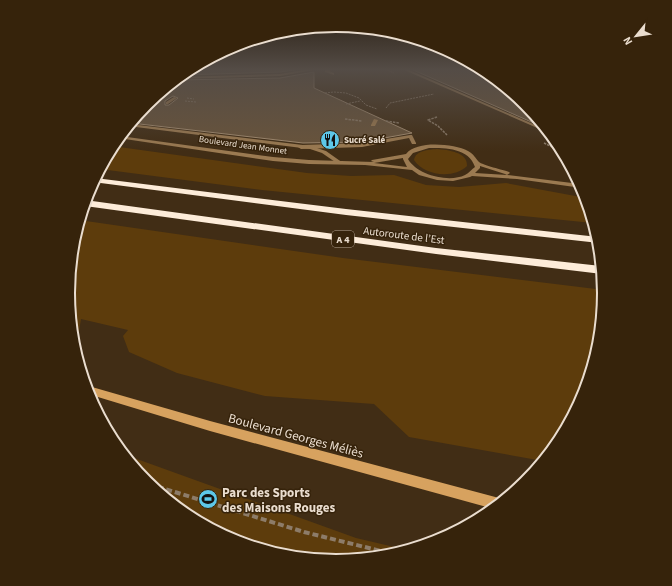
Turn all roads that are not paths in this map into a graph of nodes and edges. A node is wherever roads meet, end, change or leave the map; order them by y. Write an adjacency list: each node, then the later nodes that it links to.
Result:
1 (466, 96): 5 (street)
2 (173, 98): 3 (street)
3 (167, 103)
4 (136, 126): 8 (street)
5 (538, 128)
6 (126, 138): 10 (street, Boulevard Jean Monnet)
7 (414, 143): 8 (street)
8 (301, 147): 10 (street)
9 (406, 156): 11 (street, Boulevard Jean Monnet); 12 (street, Boulevard Jean Monnet); 13 (street)
10 (340, 163): 11 (street, Boulevard Jean Monnet)
11 (365, 163): 13 (street, Boulevard Jean Monnet)
12 (477, 163): 14 (street); 15 (street, Boulevard Jean Monnet)
13 (411, 169): 14 (street, Boulevard Jean Monnet)
14 (472, 174): 15 (street, Boulevard Jean Monnet)
15 (517, 177): 17 (street, Boulevard Jean Monnet)
16 (101, 181): 19 (highway, Autoroute de l’Est)
17 (573, 185)
18 (91, 204): 20 (highway, Autoroute de l’Est / A 4)
19 (591, 239)
20 (596, 269)
21 (94, 392): 22 (main road, Boulevard Georges Méliès)
22 (492, 502)

